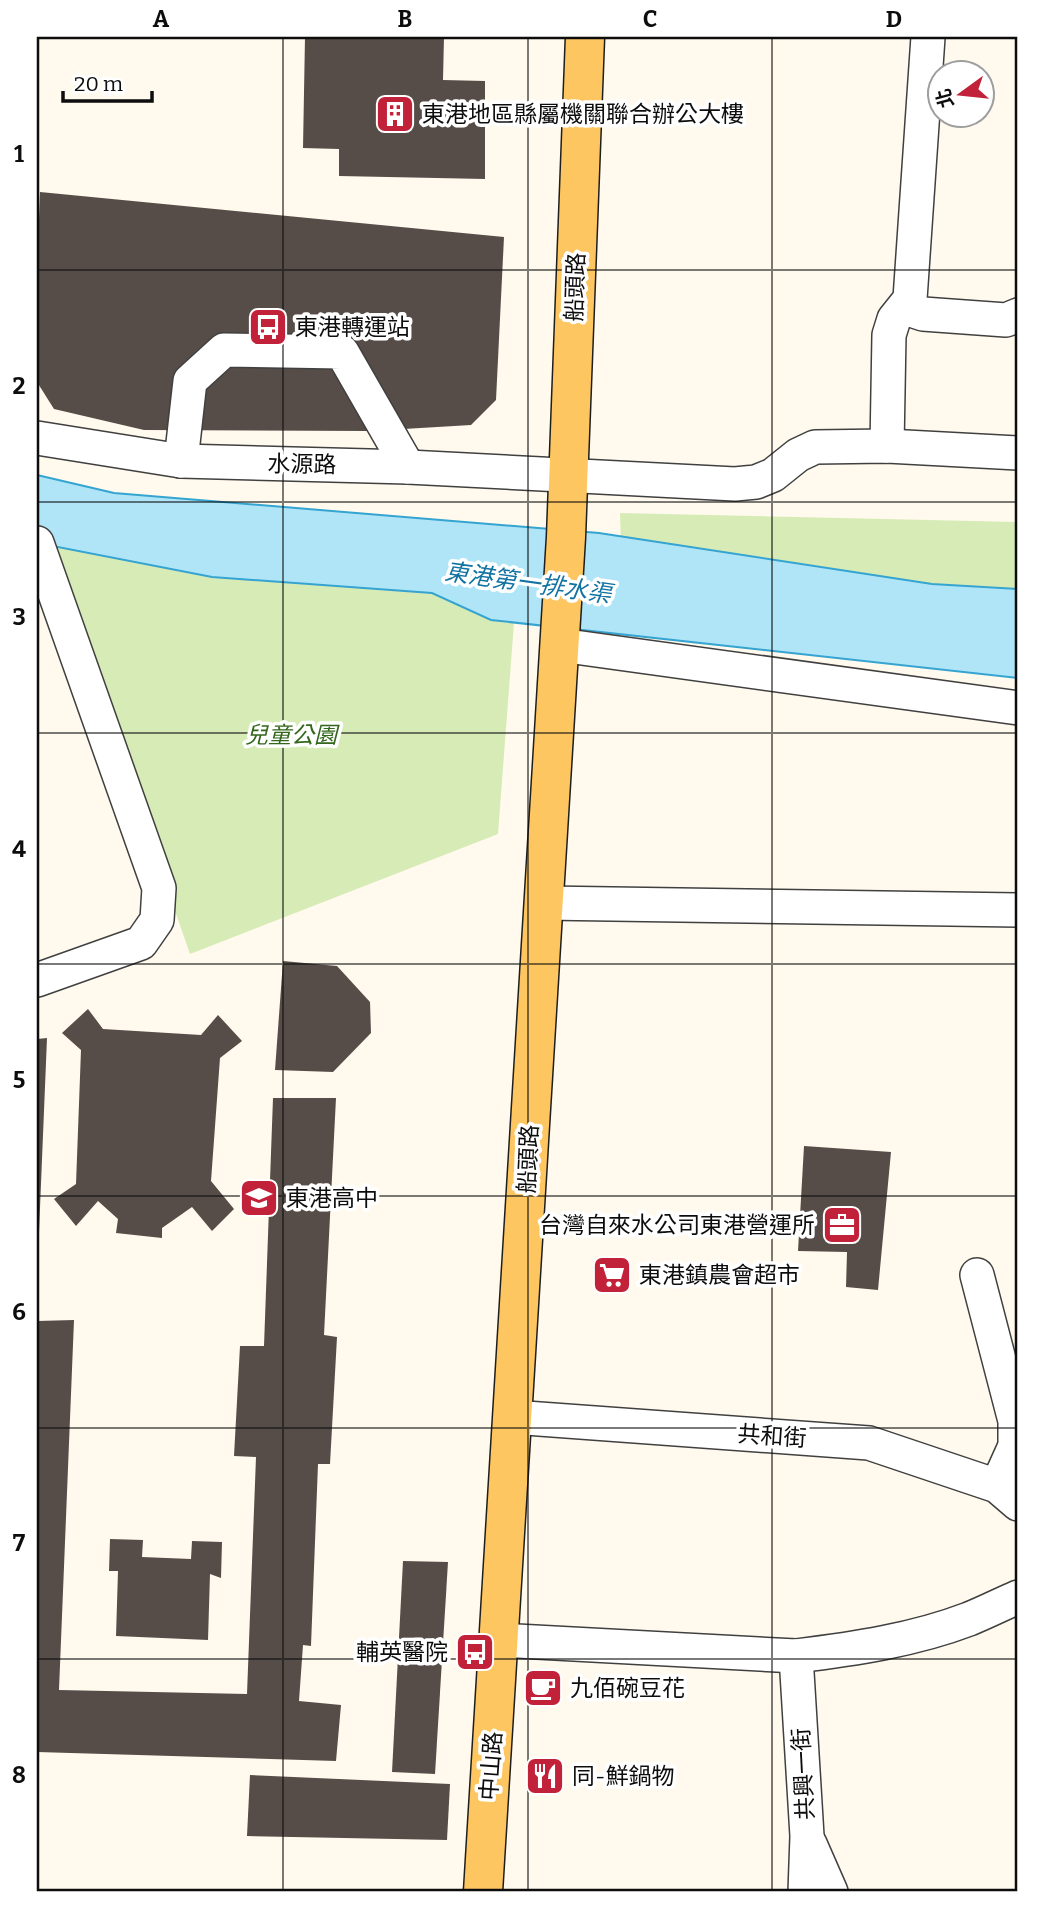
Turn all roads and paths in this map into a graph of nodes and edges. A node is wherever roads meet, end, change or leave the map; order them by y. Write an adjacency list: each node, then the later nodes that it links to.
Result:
1 (584, 37): 10 (main road, 船頭路)
2 (928, 37): 3 (street)
3 (905, 308): 4 (street); 6 (street)
4 (1018, 315)
5 (37, 438): 8 (street, 水源路)
6 (887, 446): 7 (street, 水源路); 10 (street, 水源路)
7 (1018, 453)
8 (181, 461): 9 (street, 水源路); 9 (street)
9 (408, 467): 10 (street, 水源路)
10 (568, 474): 12 (main road, 船頭路)
11 (41, 565): 16 (street)
12 (558, 662): 13 (street); 14 (main road, 船頭路)
13 (1018, 708)
14 (544, 903): 15 (street); 18 (main road, 船頭路)
15 (1018, 910)
16 (37, 979)
17 (977, 1275): 19 (street)
18 (512, 1417): 19 (street, 共和街); 21 (main road, 船頭路)
19 (1008, 1495)
20 (1018, 1597): 22 (street)
21 (498, 1640): 22 (street); 24 (main road, 中山路)
22 (796, 1656): 23 (street, 共興一街)
23 (807, 1836): 25 (street, 共興一街); 26 (street)
24 (483, 1892)
25 (805, 1892)
26 (831, 1892)

